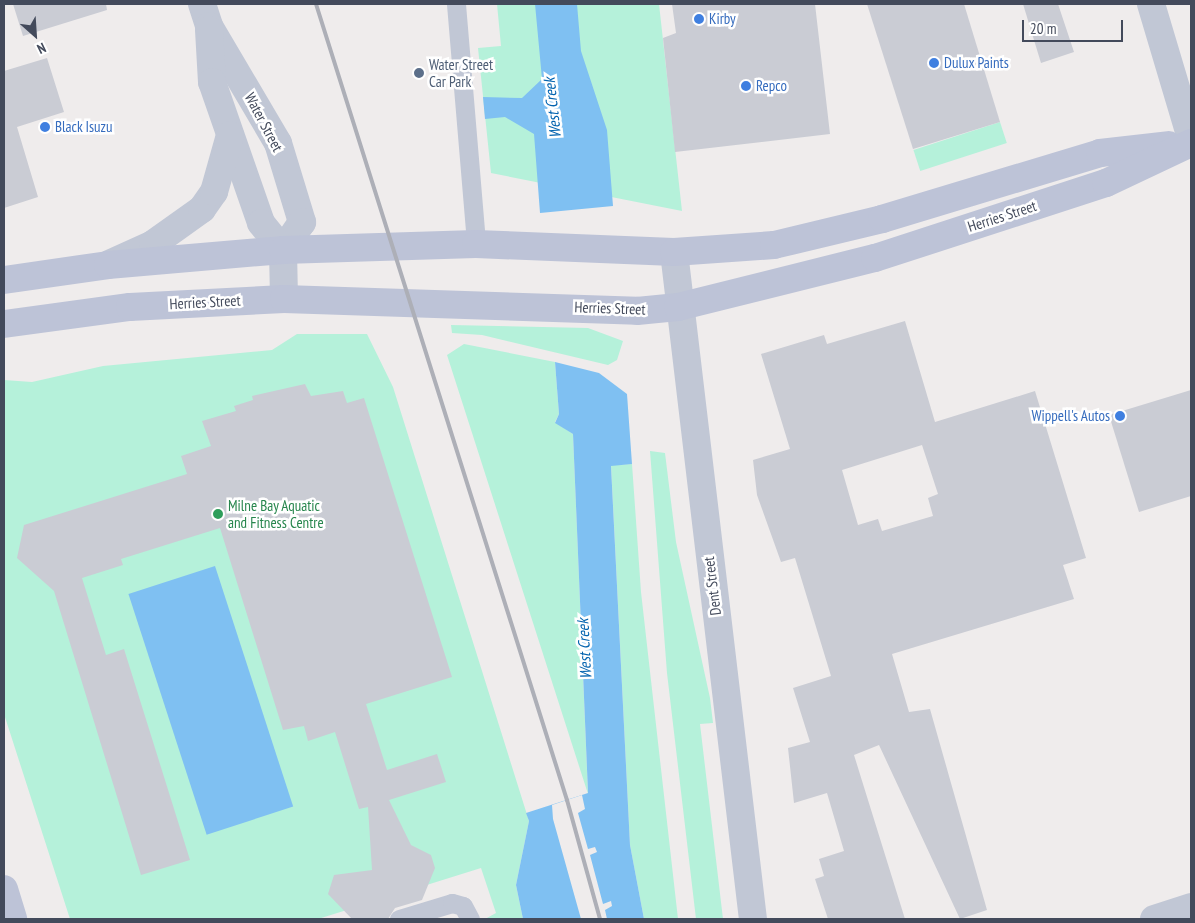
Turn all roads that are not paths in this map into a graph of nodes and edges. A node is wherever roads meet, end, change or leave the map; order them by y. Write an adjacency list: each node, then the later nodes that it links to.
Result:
1 (456, 4): 7 (lane)
2 (1151, 4): 5 (street)
3 (205, 15): 4 (street, Water Street); 8 (street, Water Street)
4 (230, 135): 8 (street, Water Street); 10 (street)
5 (1191, 138)
6 (1191, 143): 9 (main road, Herries Street); 13 (main road, Herries Street)
7 (476, 244): 8 (main road, Herries Street); 9 (main road, Herries Street)
8 (284, 250): 10 (main road, Herries Street); 12 (street)
9 (674, 252): 13 (street, Dent Street)
10 (108, 265): 11 (main road, Herries Street)
11 (4, 280)
12 (284, 299): 13 (main road, Herries Street); 14 (main road, Herries Street)
13 (678, 307): 20 (street, Dent Street)
14 (4, 324)
15 (4, 889): 17 (main road)
16 (1191, 908): 21 (street)
17 (13, 919)
18 (399, 919): 19 (lane)
19 (470, 919)
20 (753, 919)
21 (1154, 919)

